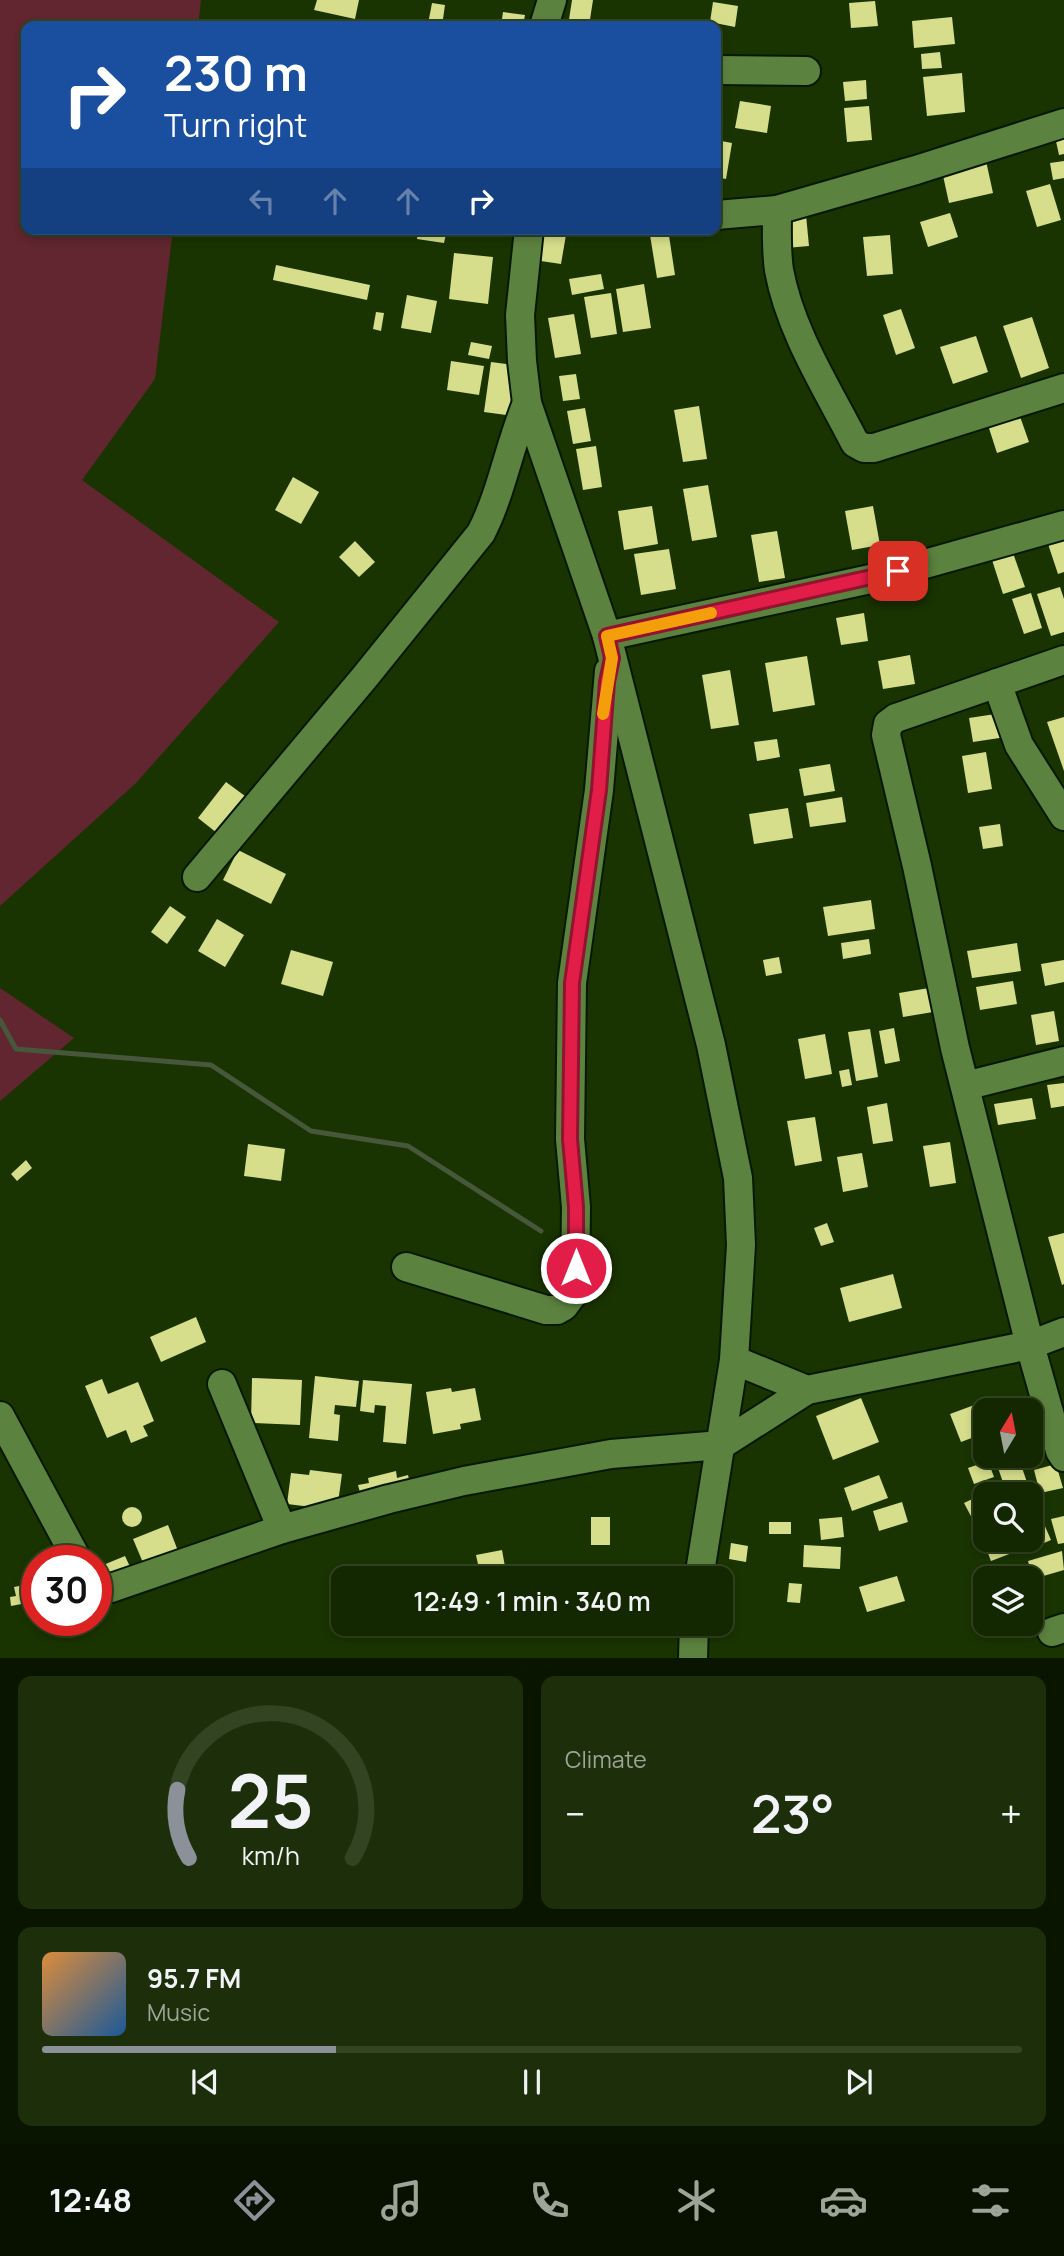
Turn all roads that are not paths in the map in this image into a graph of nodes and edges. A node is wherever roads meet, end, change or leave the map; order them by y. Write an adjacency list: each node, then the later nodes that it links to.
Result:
1 (552, 0): 2 (street)
2 (546, 21)
3 (721, 70): 4 (street)
4 (806, 71)
5 (1064, 123): 6 (street)
6 (777, 210): 7 (street); 9 (street)
7 (721, 215)
8 (528, 235): 10 (street)
9 (1064, 388)
10 (527, 403): 12 (street); 16 (street)
11 (1064, 525): 12 (street)
12 (609, 647): 19 (street); 22 (street)
13 (1064, 660): 14 (street)
14 (997, 683): 15 (street); 18 (street)
15 (1064, 816)
16 (197, 877)
17 (1064, 1061): 18 (street)
18 (965, 1086): 21 (street)
19 (406, 1267)
20 (1064, 1332): 21 (street)
21 (1030, 1345): 24 (street); 27 (street)
22 (734, 1360): 24 (street); 26 (street)
23 (222, 1384): 28 (street)
24 (807, 1390): 26 (street)
25 (0, 1416): 29 (street)
26 (721, 1445): 28 (street); 30 (street)
27 (1064, 1457)
28 (282, 1529): 31 (street)
29 (70, 1545)
30 (701, 1566)
31 (112, 1588)
32 (694, 1636): 33 (street)
33 (693, 1657)

